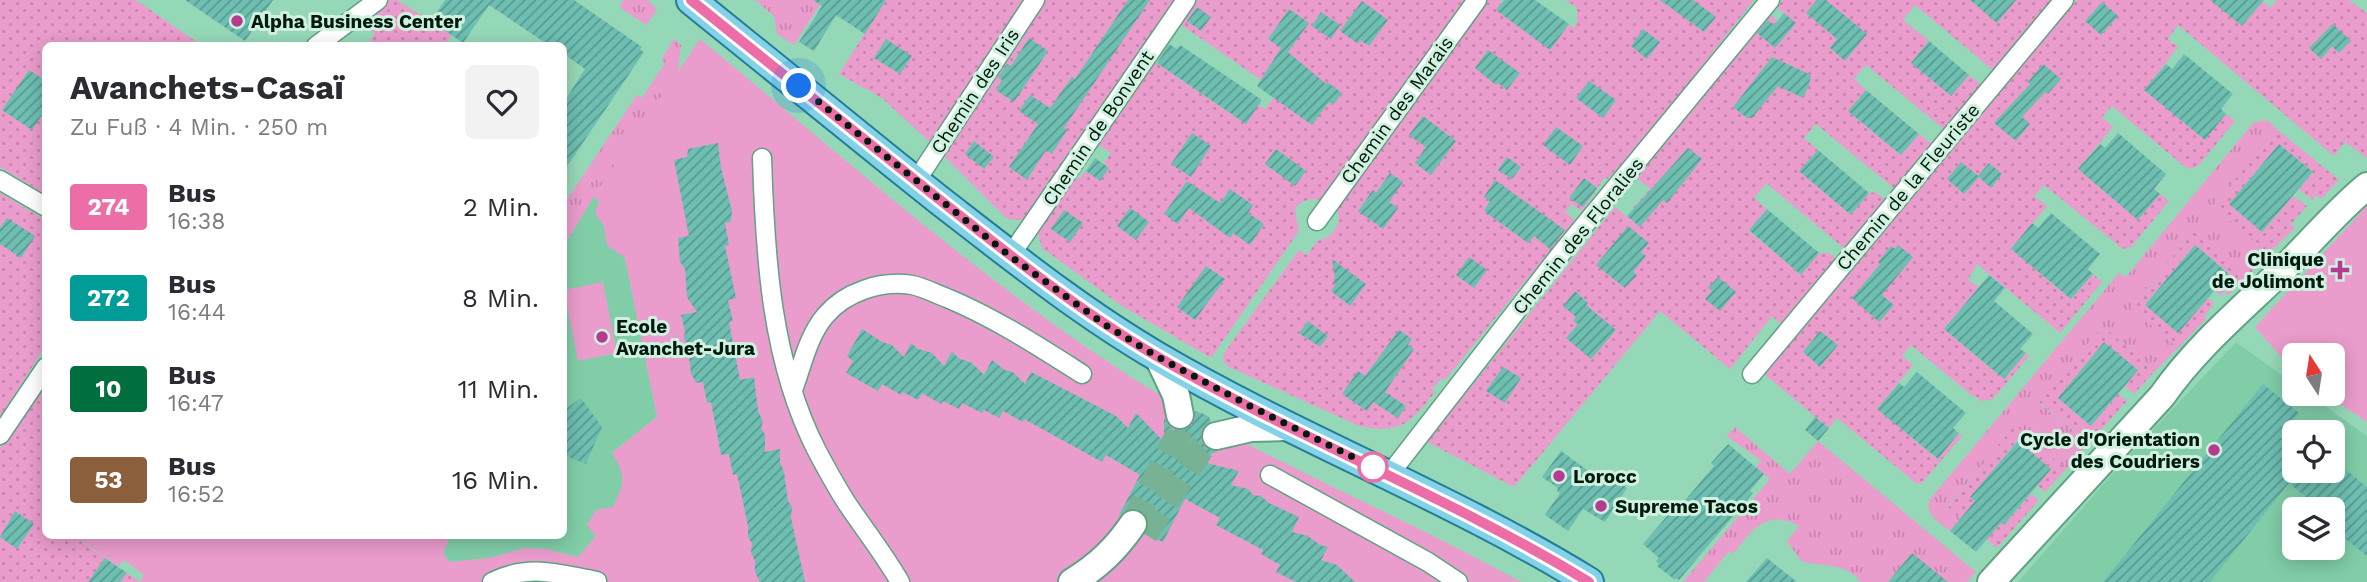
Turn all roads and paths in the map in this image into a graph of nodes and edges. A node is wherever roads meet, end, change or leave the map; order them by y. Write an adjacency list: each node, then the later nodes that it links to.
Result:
1 (378, 0): 8 (street)
2 (691, 0): 11 (main road)
3 (1035, 0): 11 (street, Chemin des Iris)
4 (1186, 0): 15 (street, Chemin de Bonvent)
5 (1477, 0): 14 (street, Chemin des Marais)
6 (1770, 0): 26 (street, Chemin des Floralies)
7 (2064, 0): 19 (street, Chemin de la Fleuriste)
8 (321, 42)
9 (762, 158): 20 (street)
10 (0, 180): 13 (street)
11 (916, 181): 15 (main road)
12 (2367, 186): 34 (street)
13 (42, 205)
14 (1317, 220)
15 (1010, 256): 16 (main road)
16 (1158, 357): 21 (street); 22 (main road)
17 (42, 373): 23 (street)
18 (1082, 374): 20 (street)
19 (1752, 374)
20 (793, 390): 29 (street)
21 (1180, 415)
22 (1290, 427): 24 (street); 26 (main road)
23 (0, 435)
24 (1216, 436)
25 (1270, 475): 32 (street)
26 (1389, 475): 33 (main road)
27 (597, 581): 28 (street)
28 (492, 582)
29 (900, 582)
30 (1072, 582): 31 (street)
31 (1101, 582)
32 (1458, 582)
33 (1589, 582)
34 (1991, 582)

